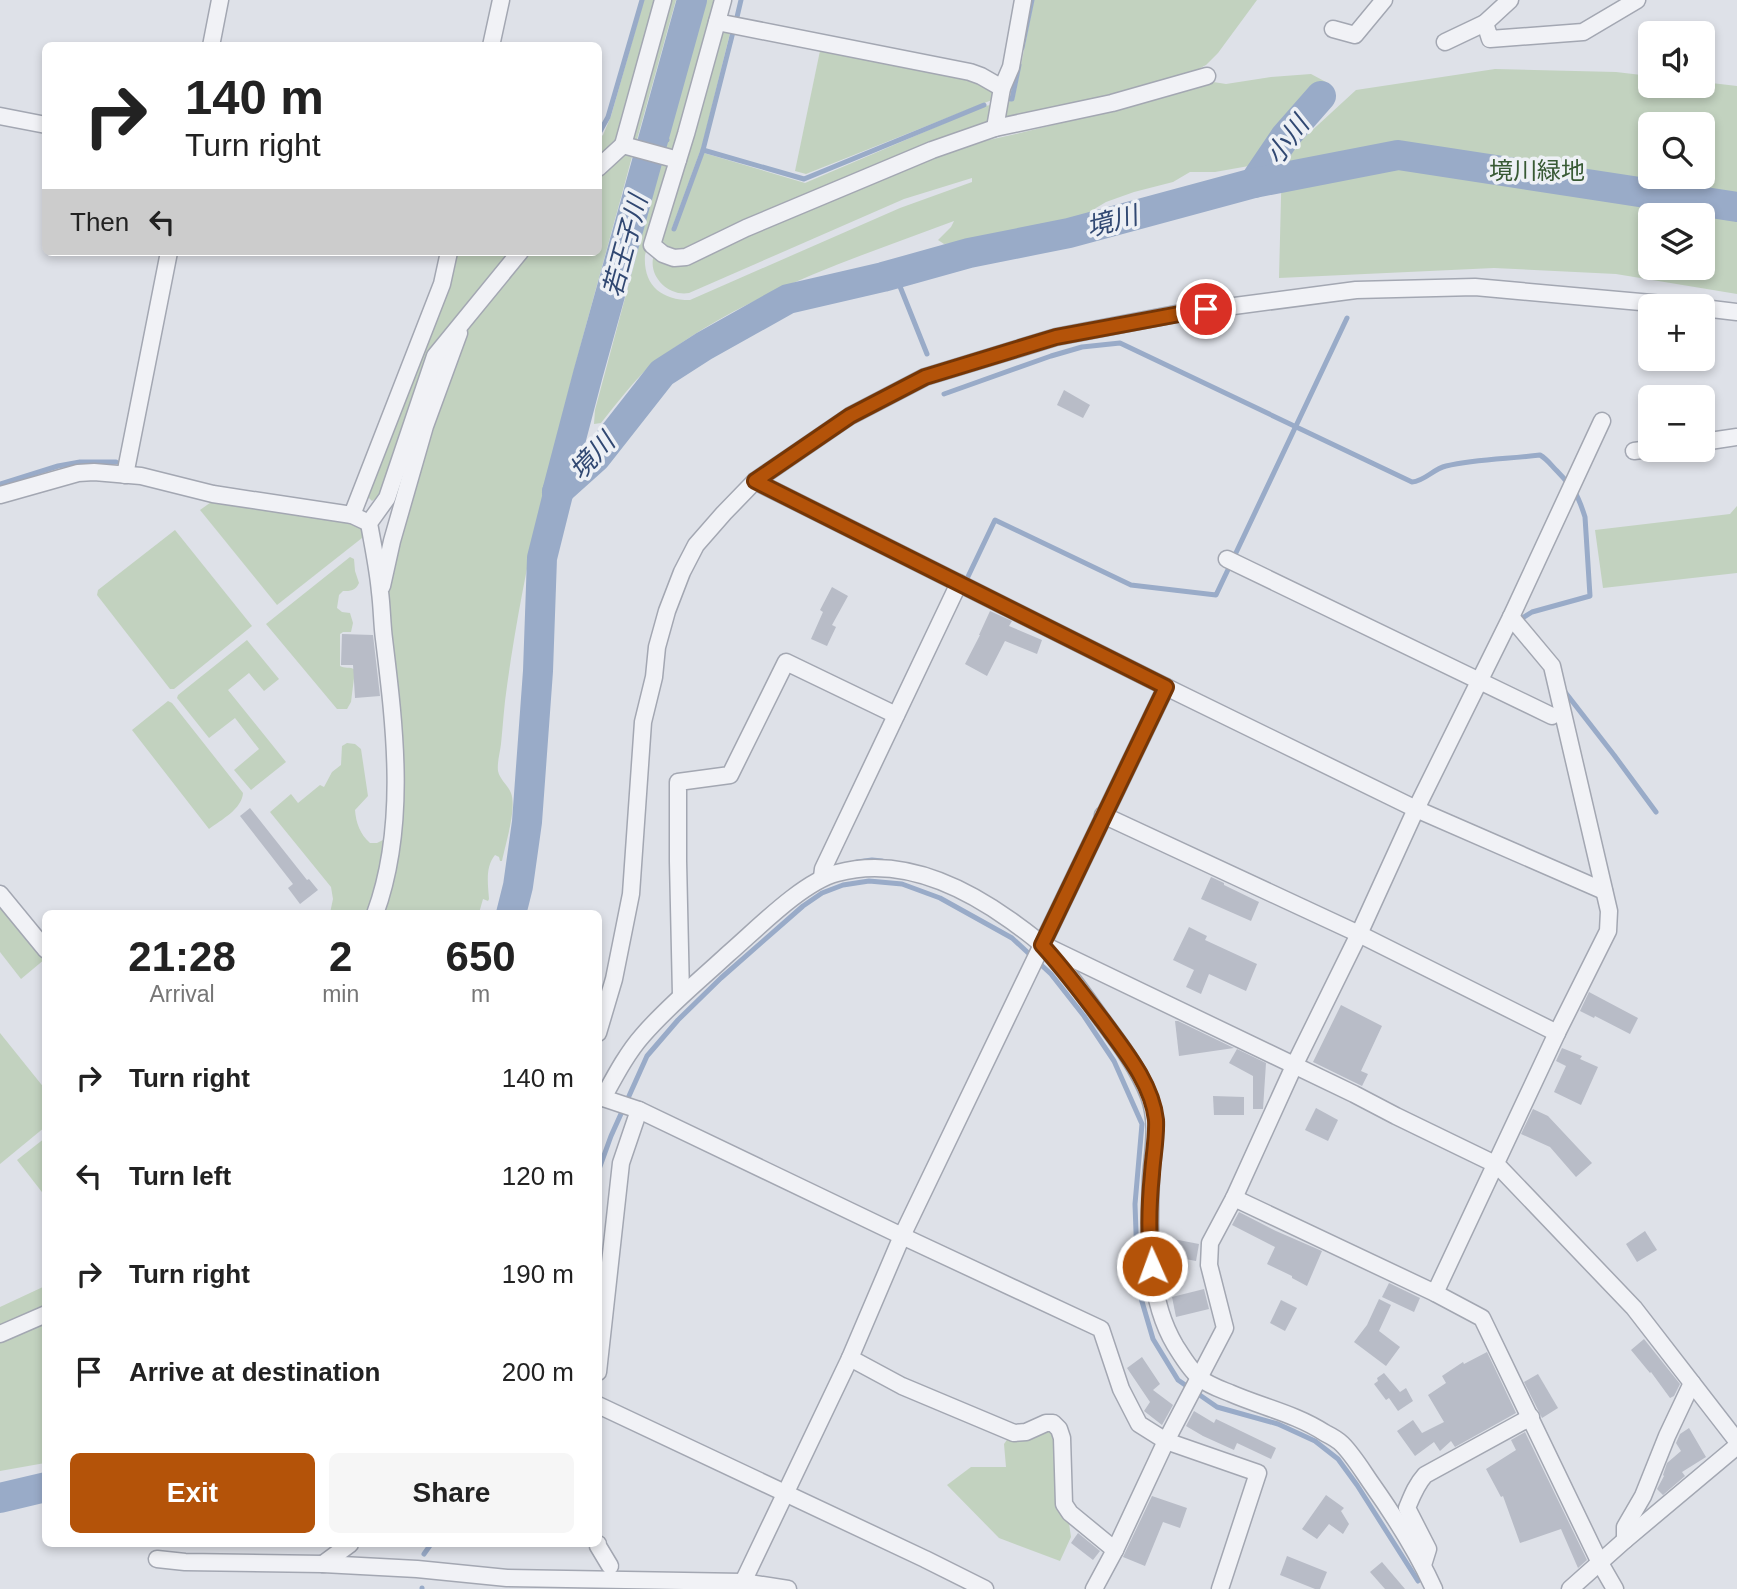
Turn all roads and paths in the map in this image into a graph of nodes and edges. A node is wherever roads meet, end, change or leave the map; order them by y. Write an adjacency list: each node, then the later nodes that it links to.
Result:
1 (220, 0): 12 (street)
2 (500, 0): 13 (street)
3 (663, 0): 20 (street)
4 (723, 0): 9 (street)
5 (1023, 0): 16 (street)
6 (1384, 0): 11 (street)
7 (1510, 0): 10 (street)
8 (1636, 0): 10 (street)
9 (717, 22): 16 (street); 21 (street)
10 (1485, 23): 14 (street)
11 (1333, 29)
12 (212, 42)
13 (492, 42)
14 (1445, 42)
15 (1207, 76): 19 (street)
16 (1002, 88): 19 (street)
17 (0, 116): 18 (street)
18 (42, 124)
19 (995, 128): 21 (street)
20 (627, 146): 21 (street); 22 (street)
21 (678, 160)
22 (602, 165)
23 (168, 256): 33 (street)
24 (448, 256): 36 (street)
25 (517, 256): 29 (street)
26 (1638, 302): 34 (street)
27 (1715, 309): 28 (street)
28 (1737, 312)
29 (463, 321): 37 (street); 40 (street)
30 (1602, 421): 41 (street)
31 (1737, 437): 32 (street)
32 (1715, 440)
33 (125, 475): 35 (street); 36 (street)
34 (755, 481): 39 (street); 56 (street)
35 (0, 495)
36 (352, 515): 37 (street)
37 (369, 523): 40 (street)
38 (1227, 559): 42 (street)
39 (959, 583): 43 (street); 44 (street)
40 (381, 594): 51 (street)
41 (1511, 617): 42 (street); 49 (street)
42 (1479, 682): 45 (street); 46 (street)
43 (1166, 687): 46 (street); 47 (street)
44 (896, 715): 48 (street); 55 (street)
45 (1552, 716)
46 (1416, 809): 49 (street); 52 (street)
47 (1103, 815): 52 (street); 54 (street)
48 (822, 877): 54 (street); 55 (street)
49 (1604, 891): 57 (street)
50 (0, 894): 53 (street)
51 (376, 910)
52 (1359, 934): 57 (street); 58 (street)
53 (42, 945)
54 (1042, 945): 58 (street); 64 (street); 70 (street)
55 (681, 995): 59 (street)
56 (602, 1020)
57 (1557, 1033): 62 (street)
58 (1294, 1066): 62 (street); 63 (street)
59 (602, 1094)
60 (602, 1096): 61 (street)
61 (639, 1110): 64 (street); 68 (street)
62 (1496, 1164): 65 (street); 71 (street)
63 (1234, 1198): 65 (street); 70 (street)
64 (902, 1236): 69 (street); 74 (street)
65 (1435, 1293): 73 (street)
66 (42, 1316): 67 (street)
67 (0, 1334)
68 (602, 1336)
69 (850, 1358): 76 (street); 80 (street)
70 (1200, 1378): 74 (street); 84 (street)
71 (1692, 1383): 75 (street); 77 (street)
72 (602, 1407): 76 (street)
73 (1531, 1417): 82 (street); 84 (street)
74 (1166, 1441): 80 (street); 90 (street)
75 (1737, 1443): 77 (street)
76 (785, 1492): 86 (street); 88 (street)
77 (1625, 1540): 82 (street)
78 (346, 1547): 83 (street)
79 (599, 1547): 85 (street)
80 (1115, 1550): 89 (street)
81 (157, 1559): 83 (street)
82 (1600, 1563): 92 (street); 93 (street)
83 (323, 1564): 86 (street)
84 (1423, 1565): 91 (street)
85 (610, 1566)
86 (742, 1586): 87 (street)
87 (788, 1589)
88 (985, 1589)
89 (1094, 1589)
90 (1220, 1589)
91 (1434, 1589)
92 (1570, 1589)
93 (1615, 1589)

